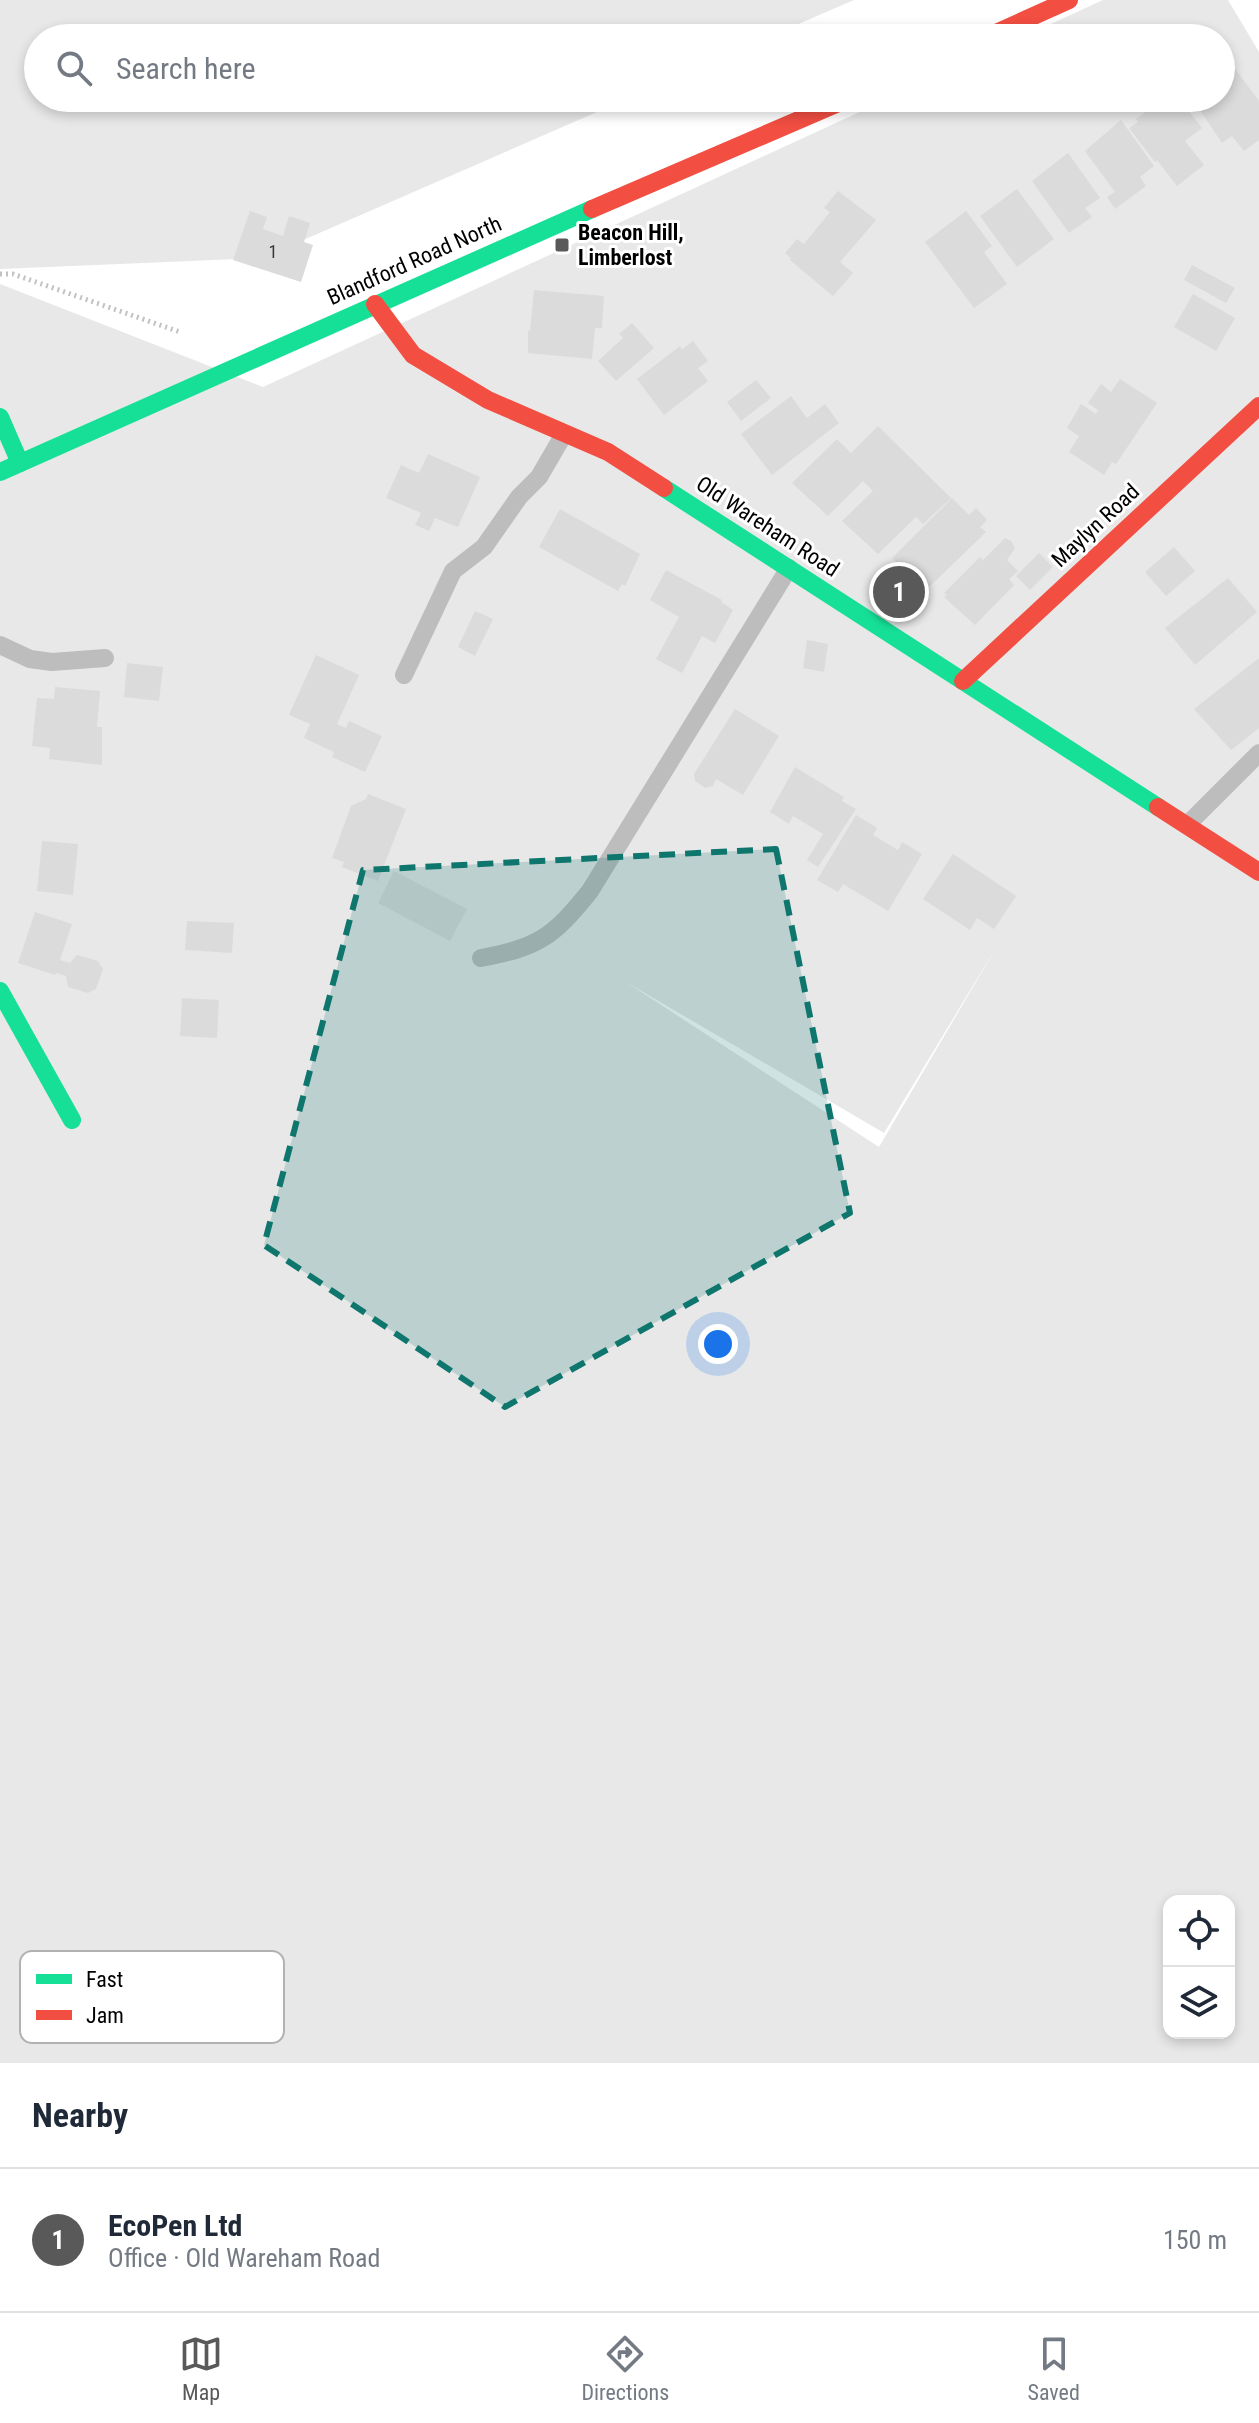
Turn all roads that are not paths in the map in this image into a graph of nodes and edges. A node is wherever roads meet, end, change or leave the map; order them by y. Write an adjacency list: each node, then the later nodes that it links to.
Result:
1 (1069, 0): 2 (main road)
2 (1016, 24)
3 (818, 112): 4 (main road, Blandford Road North)
4 (375, 304): 7 (main road, Old Wareham Road); 8 (main road, Blandford Road North)
5 (1259, 406): 14 (main road, Maylyn Road)
6 (0, 417): 8 (main road)
7 (564, 434): 10 (main road, Old Wareham Road); 13 (lane)
8 (20, 463): 9 (main road, Blandford Road North)
9 (0, 472)
10 (789, 568): 14 (main road, Old Wareham Road); 18 (lane)
11 (0, 645): 12 (lane)
12 (105, 658)
13 (404, 675)
14 (963, 681): 16 (main road, Old Wareham Road)
15 (1259, 753): 16 (lane)
16 (1187, 825): 17 (main road, Old Wareham Road)
17 (1259, 872)
18 (481, 958)
19 (0, 991): 20 (main road)
20 (72, 1120)

